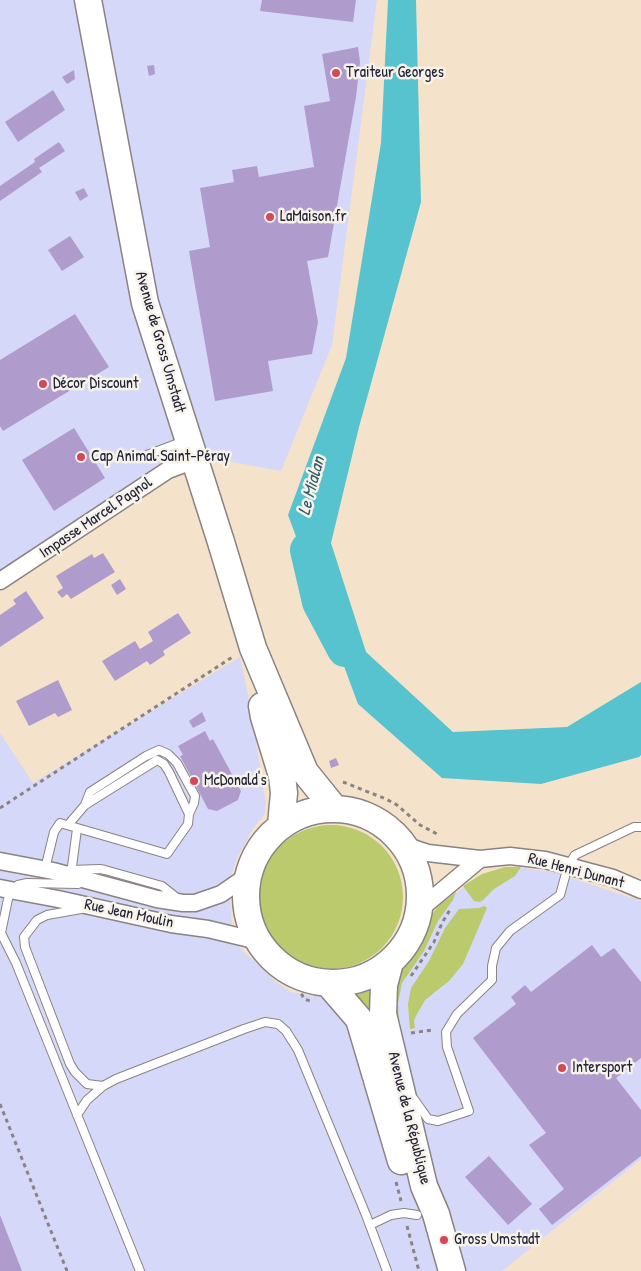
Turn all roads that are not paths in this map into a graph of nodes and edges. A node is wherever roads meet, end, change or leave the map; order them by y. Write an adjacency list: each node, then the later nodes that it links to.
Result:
1 (88, 0): 2 (main road, Avenue de Gross Umstadt)
2 (192, 450): 3 (lane); 4 (street, Impasse Marcel Pagnol); 5 (main road, Avenue de Gross Umstadt)
3 (147, 455)
4 (0, 581)
5 (247, 649): 7 (main road, Avenue de Gross Umstadt); 10 (main road, Avenue de Gross Umstadt)
6 (85, 805): 8 (lane); 8 (lane); 9 (lane)
7 (334, 808): 10 (main road); 13 (main road)
8 (189, 814): 12 (lane)
9 (64, 824): 12 (lane); 17 (lane)
10 (281, 825): 19 (main road)
11 (641, 827): 16 (lane)
12 (77, 829): 18 (lane)
13 (404, 845): 14 (street, Rue Henri Dunant); 25 (main road)
14 (480, 859): 16 (street, Rue Henri Dunant); 25 (street)
15 (0, 861): 17 (street, Rue Jean Moulin)
16 (568, 866): 22 (street, Rue Henri Dunant); 33 (lane)
17 (49, 870): 18 (street, Rue Jean Moulin)
18 (71, 873): 20 (street, Rue Jean Moulin); 23 (lane)
19 (247, 876): 23 (street, Rue Jean Moulin); 27 (main road)
20 (101, 884): 21 (lane); 23 (street, Rue Jean Moulin)
21 (6, 889): 24 (street, Rue Jean Moulin); 26 (lane)
22 (641, 890)
23 (183, 903)
24 (95, 907): 27 (street, Rue Jean Moulin); 31 (lane)
25 (419, 910): 28 (main road)
26 (0, 933): 34 (lane)
27 (258, 941): 29 (main road)
28 (390, 962): 29 (main road); 30 (main road, Avenue de la République)
29 (328, 983): 35 (main road, Avenue de la République)
30 (391, 1046): 32 (lane); 40 (main road, Avenue de la République)
31 (103, 1086): 34 (lane); 36 (lane)
32 (408, 1086)
33 (412, 1095)
34 (77, 1115): 37 (lane)
35 (418, 1215): 36 (lane); 39 (main road, Avenue de la République)
36 (370, 1226): 38 (lane)
37 (140, 1271)
38 (387, 1271)
39 (437, 1271)
40 (452, 1271)

